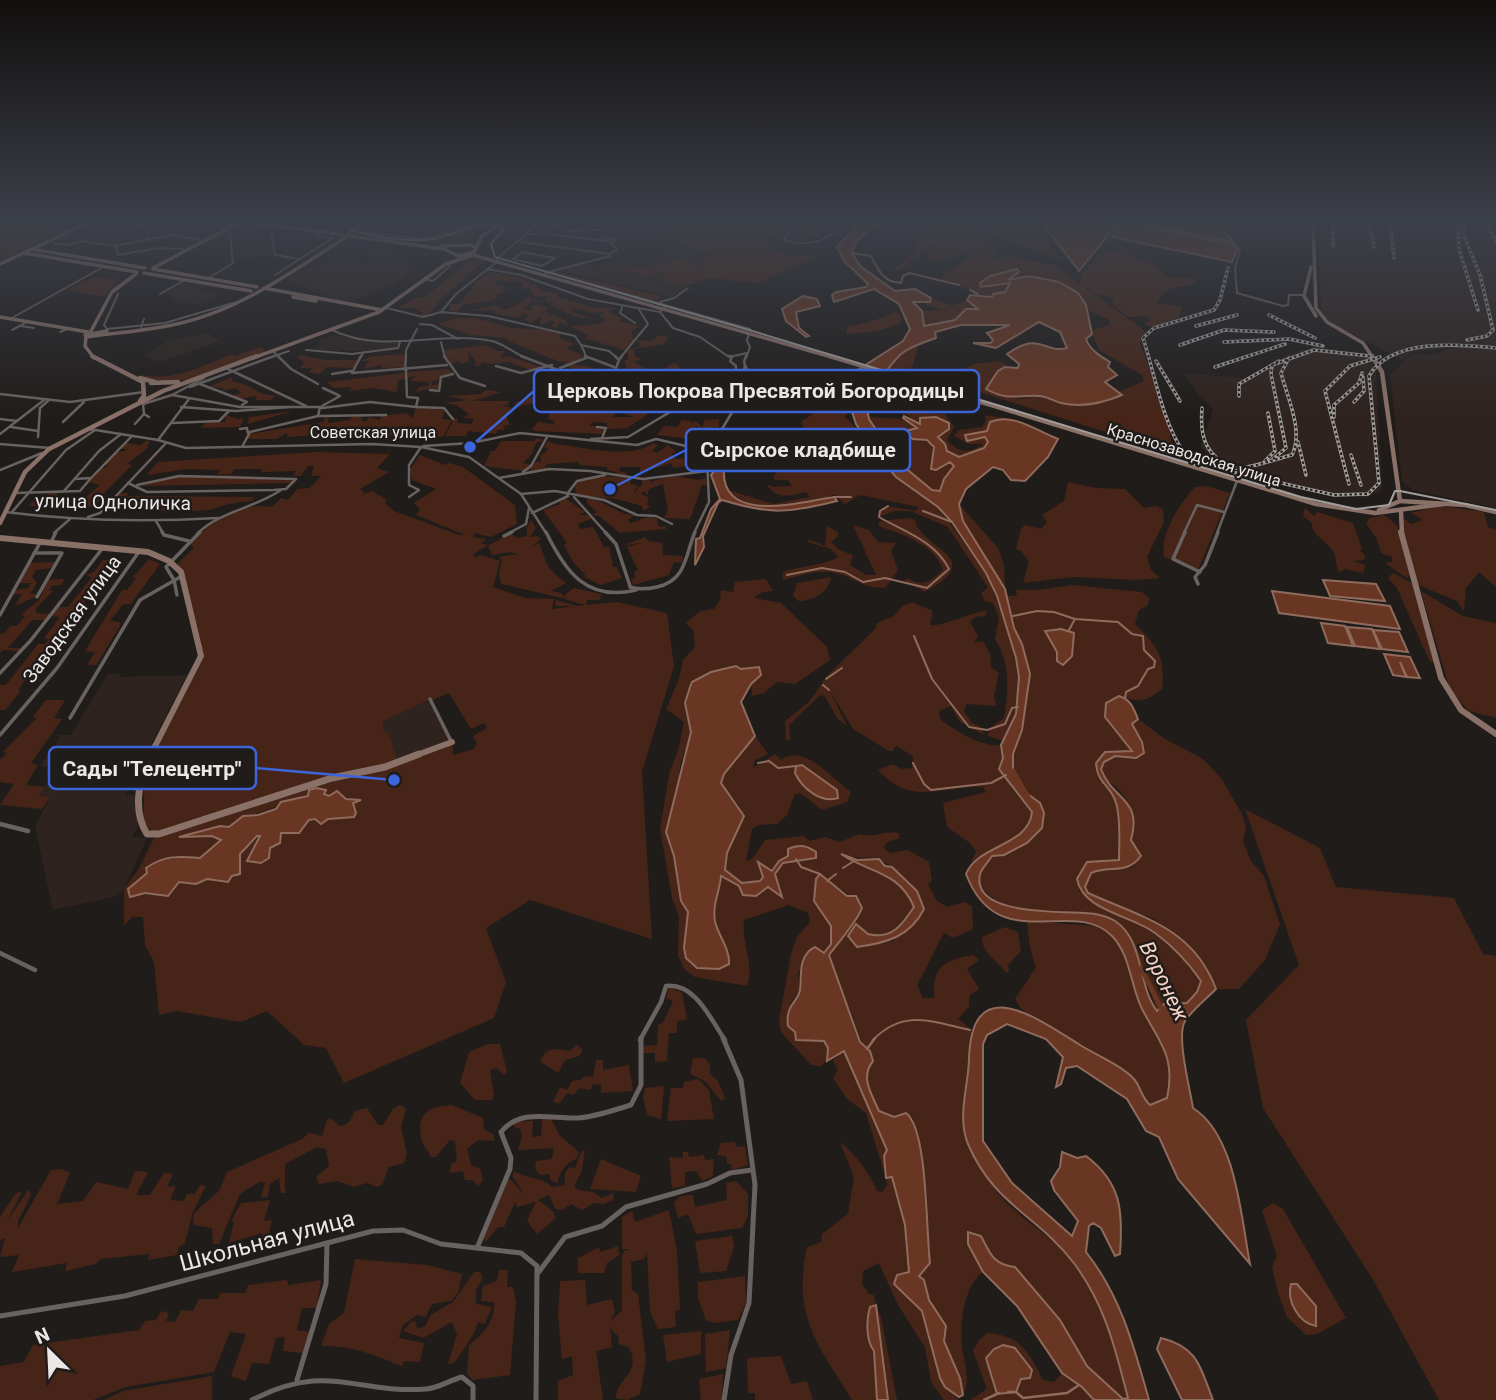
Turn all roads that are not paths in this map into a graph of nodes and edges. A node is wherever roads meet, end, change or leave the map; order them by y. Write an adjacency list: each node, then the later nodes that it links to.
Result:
1 (66, 285): 38 (street)
2 (121, 285): 49 (main road)
3 (124, 285): 21 (main road)
4 (175, 285): 22 (street)
5 (224, 285): 19 (main road)
6 (236, 285): 19 (main road)
7 (265, 285): 19 (main road)
8 (266, 285): 19 (main road)
9 (417, 285): 31 (main road)
10 (467, 285): 34 (street)
11 (547, 285): 28 (street)
12 (583, 285): 30 (main road)
13 (592, 285): 48 (main road)
14 (595, 285): 27 (street)
15 (1236, 285): 23 (street)
16 (1315, 285): 20 (main road)
17 (1304, 287): 20 (main road); 23 (main road)
18 (688, 288): 27 (street)
19 (258, 290): 24 (main road); 26 (main road); 50 (main road)
20 (1315, 290): 25 (main road)
21 (115, 293): 44 (street); 50 (main road)
22 (160, 293)
23 (1303, 297): 25 (main road); 60 (main road)
24 (317, 299): 31 (main road); 33 (main road)
25 (1315, 300): 60 (main road)
26 (233, 303): 44 (street); 50 (main road)
27 (658, 303): 48 (street)
28 (622, 307): 29 (street); 42 (street)
29 (638, 307): 32 (street); 40 (street)
30 (664, 308): 32 (street); 48 (main road)
31 (385, 309): 33 (main road); 35 (street)
32 (658, 312): 40 (street); 63 (street)
33 (377, 313): 47 (main road)
34 (441, 313): 36 (street); 55 (street)
35 (414, 316): 36 (street); 41 (street)
36 (425, 317): 41 (street)
37 (0, 318): 38 (main road); 43 (main road)
38 (10, 319): 49 (main road)
39 (144, 319): 44 (street)
40 (651, 319): 65 (street)
41 (420, 322): 51 (street); 54 (street)
42 (635, 323)
43 (23, 324): 45 (street); 46 (street); 49 (main road)
44 (141, 327)
45 (34, 328)
46 (12, 330)
47 (332, 330): 52 (street); 57 (main road)
48 (748, 332): 61 (street); 151 (main road, Краснозаводская улица)
49 (88, 334): 50 (main road); 89 (main road)
50 (99, 334): 81 (main road)
51 (458, 339): 53 (street); 67 (street)
52 (400, 342): 54 (street); 59 (street)
53 (441, 342): 54 (street); 66 (street)
54 (410, 343): 73 (street)
55 (581, 345): 64 (street); 65 (street)
56 (306, 350): 59 (street)
57 (272, 351): 62 (street); 70 (main road)
58 (289, 351): 62 (street)
59 (364, 352): 74 (street)
60 (1370, 352): 153 (main road)
61 (747, 353): 63 (street); 68 (street)
62 (278, 355): 76 (street); 84 (street)
63 (732, 357): 79 (street)
64 (586, 358): 71 (street); 72 (street)
65 (619, 360): 72 (street)
66 (447, 365): 73 (street); 78 (street)
67 (552, 365): 71 (street); 75 (street)
68 (745, 365): 79 (street); 98 (street)
69 (496, 366): 75 (street)
70 (226, 368): 76 (street); 80 (main road)
71 (560, 368): 95 (street)
72 (614, 368): 108 (street)
73 (406, 370): 74 (street); 107 (street)
74 (352, 371): 77 (street)
75 (536, 371): 94 (street)
76 (233, 372): 80 (street); 103 (street)
77 (332, 374)
78 (453, 374): 85 (street); 90 (street)
79 (738, 374): 86 (street)
80 (200, 380): 82 (main road); 83 (main road); 105 (street)
81 (155, 382): 82 (main road); 89 (main road)
82 (168, 382): 91 (main road)
83 (189, 384): 91 (main road); 93 (street)
84 (318, 384)
85 (485, 386)
86 (724, 387)
87 (323, 388): 106 (street)
88 (572, 388): 94 (street)
89 (144, 390): 91 (main road); 100 (street); 101 (main road)
90 (430, 390)
91 (163, 391): 101 (main road)
92 (0, 394): 97 (street)
93 (173, 395): 96 (street); 101 (street)
94 (548, 395): 95 (street)
95 (600, 397): 108 (street)
96 (189, 399): 104 (street); 105 (street)
97 (44, 400): 99 (street); 117 (street)
98 (729, 400): 109 (street); 141 (street)
99 (49, 401): 100 (street); 125 (street)
100 (85, 401): 118 (street)
101 (139, 403): 111 (street); 124 (main road)
102 (289, 406): 103 (street); 105 (street); 110 (street)
103 (307, 406): 106 (street)
104 (181, 407): 110 (street); 119 (street)
105 (240, 407)
106 (321, 407): 107 (street); 113 (street)
107 (416, 407): 116 (street)
108 (662, 407): 109 (street)
109 (675, 409): 132 (street)
110 (229, 411): 119 (street)
111 (144, 414): 114 (street); 120 (street)
112 (386, 415): 113 (street)
113 (317, 416): 126 (street)
114 (149, 417)
115 (0, 419): 117 (street)
116 (453, 419)
117 (19, 421): 121 (street)
118 (63, 422)
119 (172, 423): 134 (street)
120 (135, 424)
121 (11, 427): 125 (street); 127 (street)
122 (597, 427): 132 (street)
123 (240, 429): 126 (street)
124 (91, 430): 128 (street, Советская улица); 137 (main road); 157 (street)
125 (38, 431): 130 (street)
126 (248, 433): 138 (street)
127 (0, 434)
128 (121, 434): 129 (street, Советская улица); 150 (street)
129 (132, 436): 134 (street, Советская улица); 148 (street)
130 (38, 437)
131 (547, 437): 133 (street, Советская улица); 139 (street, Советская улица); 146 (street)
132 (602, 438): 133 (street)
133 (588, 439): 141 (street, Советская улица)
134 (158, 440): 135 (street, Советская улица)
135 (166, 443): 138 (street, Советская улица); 152 (street)
136 (1, 445): 137 (street)
137 (53, 447): 140 (main road)
138 (242, 447): 139 (street, Советская улица)
139 (421, 447): 149 (street); 162 (street)
140 (42, 453): 142 (street); 143 (main road)
141 (707, 458): 145 (street)
142 (23, 461): 143 (street); 144 (street)
143 (32, 464): 158 (main road)
144 (0, 470)
145 (707, 471): 147 (street); 198 (street)
146 (521, 473): 147 (street); 149 (street)
147 (609, 475): 161 (street)
148 (90, 478): 150 (street); 156 (street)
149 (499, 478): 159 (street)
150 (75, 479): 156 (street)
151 (1237, 480): 169 (main road, Краснозаводская улица); 170 (street)
152 (128, 483): 154 (street); 174 (street)
153 (1396, 483): 160 (main road); 164 (main road)
154 (137, 485): 155 (street); 155 (street)
155 (282, 489): 176 (street)
156 (64, 491): 157 (street)
157 (28, 492): 158 (street); 173 (street)
158 (15, 493): 173 (main road)
159 (521, 494): 161 (street); 167 (street)
160 (1404, 495): 163 (main road); 165 (main road)
161 (570, 496): 175 (street); 182 (street); 197 (street)
162 (409, 497)
163 (1411, 501): 164 (main road); 165 (main road); 168 (main road)
164 (1399, 502): 168 (main road); 169 (main road)
165 (1432, 503): 166 (main road)
166 (1444, 504): 168 (main road, Краснозаводская улица); 172 (main road)
167 (528, 508): 175 (street); 184 (street)
168 (1415, 509): 171 (main road, Краснозаводская улица)
169 (1390, 511): 171 (main road, Краснозаводская улица); 183 (main road)
170 (1224, 512): 193 (street); 193 (street)
171 (1401, 512): 183 (main road)
172 (1496, 512)
173 (9, 513): 177 (street, улица Одноличка); 181 (main road)
174 (100, 513): 178 (street); 179 (street)
175 (532, 513): 199 (street)
176 (218, 517): 180 (street, улица Одноличка); 187 (street)
177 (72, 518): 178 (street, улица Одноличка); 188 (street)
178 (86, 518): 179 (street, улица Одноличка)
179 (99, 519): 180 (street, улица Одноличка)
180 (156, 521): 187 (street)
181 (0, 523)
182 (672, 523)
183 (1399, 524): 206 (main road)
184 (504, 536)
185 (0, 538): 186 (main road)
186 (41, 541): 188 (main road); 191 (street)
187 (188, 541): 192 (street)
188 (51, 542): 189 (main road)
189 (103, 547): 190 (main road); 203 (street)
190 (139, 551): 192 (main road); 207 (street, Заводская улица)
191 (32, 553): 201 (street); 202 (street)
192 (169, 561): 194 (main road); 195 (street)
193 (1200, 572): 196 (street)
194 (182, 576): 195 (street); 208 (main road)
195 (174, 580): 200 (street); 205 (street)
196 (1198, 584)
197 (630, 587): 198 (street); 199 (street)
198 (636, 590): 199 (street)
199 (625, 593)
200 (177, 595)
201 (37, 597)
202 (0, 615)
203 (0, 673)
204 (430, 699): 208 (street)
205 (70, 718)
206 (1496, 734)
207 (0, 735)
208 (452, 742)
209 (0, 824): 210 (street)
210 (28, 831)
211 (0, 953): 212 (street)
212 (35, 970)
213 (752, 1170): 215 (street); 216 (street); 222 (street)
214 (327, 1243): 215 (street, Школьная улица); 217 (street, Школьная улица); 218 (street)
215 (477, 1248): 216 (street, Школьная улица)
216 (537, 1275): 221 (street)
217 (0, 1316)
218 (297, 1380): 219 (street); 220 (street)
219 (252, 1400)
220 (473, 1400)
221 (536, 1400)
222 (724, 1400)

